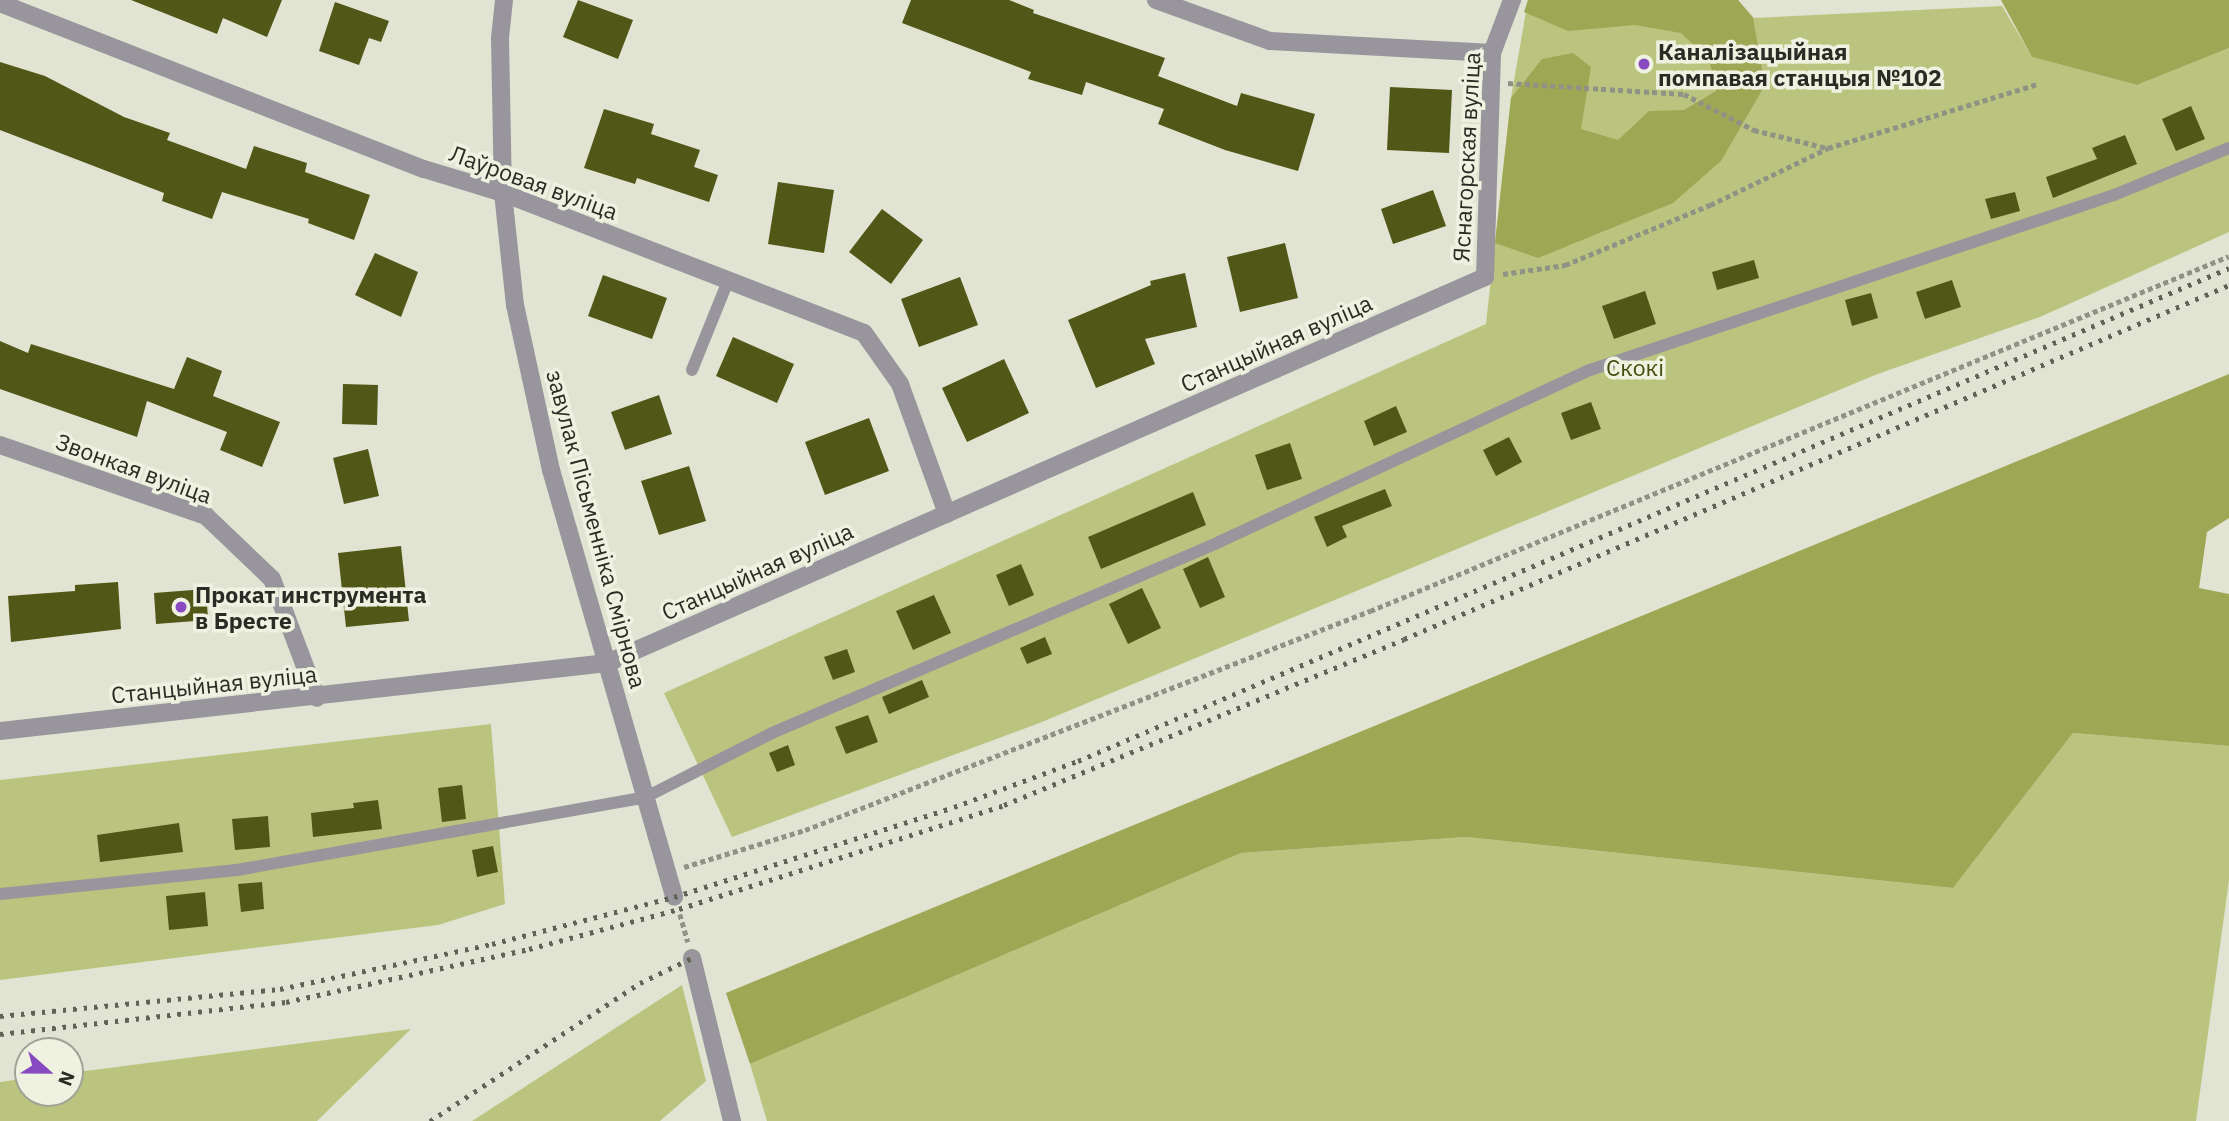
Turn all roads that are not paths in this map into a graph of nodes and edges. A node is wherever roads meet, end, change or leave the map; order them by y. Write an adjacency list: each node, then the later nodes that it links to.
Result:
1 (504, 0): 7 (street, завулак Пісьменніка Смірнова)
2 (1156, 0): 5 (street)
3 (1512, 0): 5 (street, Яснагорская вуліца)
4 (0, 3): 7 (street, Лаўровая вуліца)
5 (1492, 53): 8 (street, Яснагорская вуліца)
6 (2229, 148): 16 (lane)
7 (503, 193): 9 (street, Лаўровая вуліца); 13 (street, завулак Пісьменніка Смірнова)
8 (1485, 277): 12 (street, Станцыйная вуліца)
9 (728, 281): 10 (lane); 12 (street, Лаўровая вуліца)
10 (692, 370)
11 (0, 445): 14 (street, Звонкая вуліца)
12 (947, 514): 13 (street, Станцыйная вуліца)
13 (607, 663): 14 (street, Станцыйная вуліца); 16 (street, завулак Пісьменніка Смірнова)
14 (317, 698): 15 (street, Станцыйная вуліца)
15 (0, 731)
16 (646, 797): 17 (lane); 18 (street, завулак Пісьменніка Смірнова)
17 (0, 894)
18 (674, 897)
19 (692, 958): 20 (street)
20 (733, 1121)

